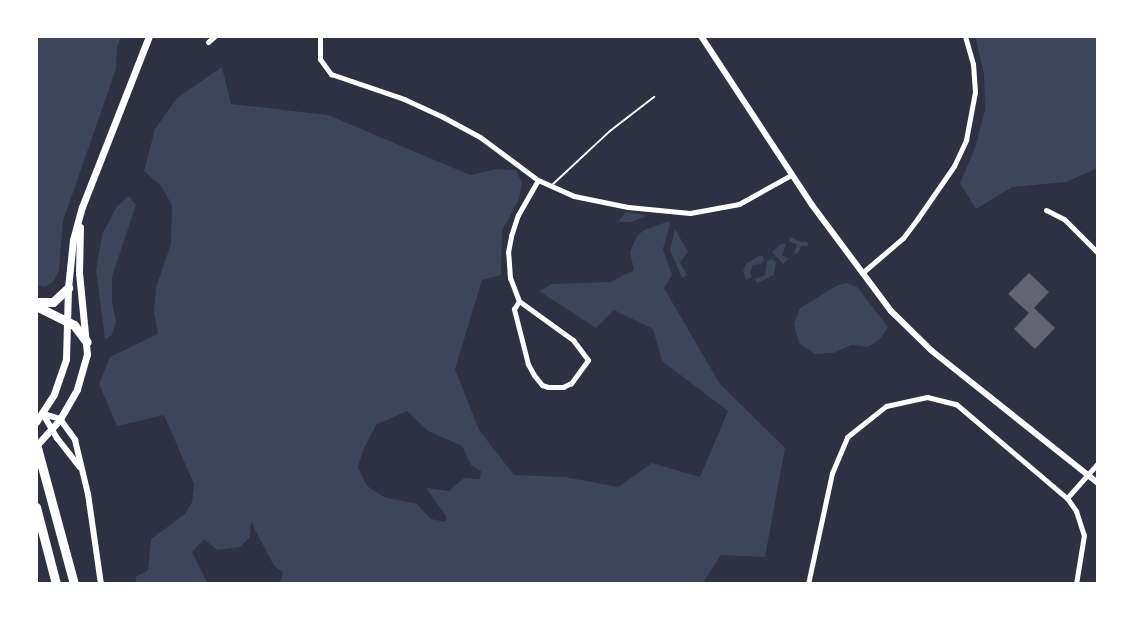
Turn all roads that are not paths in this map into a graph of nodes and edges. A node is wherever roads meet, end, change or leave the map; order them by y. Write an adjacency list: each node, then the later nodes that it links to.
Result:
1 (149, 36): 11 (main road)
2 (215, 36): 6 (street)
3 (320, 36): 9 (street)
4 (701, 36): 8 (street)
5 (965, 36): 14 (street)
6 (208, 42)
7 (654, 97): 10 (lane)
8 (791, 175): 10 (street); 14 (street)
9 (538, 180): 10 (street); 16 (street)
10 (550, 186)
11 (82, 207): 15 (main road); 19 (main road)
12 (1046, 210): 13 (street)
13 (1098, 253)
14 (862, 273): 27 (street)
15 (68, 288): 17 (highway); 18 (main road)
16 (519, 302): 16 (street)
17 (36, 304): 18 (highway)
18 (68, 322): 19 (highway); 20 (main road)
19 (87, 342): 21 (main road)
20 (43, 414): 21 (street); 22 (main road); 23 (street)
21 (60, 419): 23 (main road); 26 (street)
22 (36, 422)
23 (50, 431): 24 (main road); 26 (street)
24 (36, 445): 32 (highway)
25 (1098, 463): 27 (street)
26 (82, 469): 33 (street)
27 (1087, 475): 28 (street); 29 (street)
28 (1098, 483)
29 (1067, 498): 34 (street); 35 (street)
30 (36, 507): 31 (highway)
31 (56, 584)
32 (74, 584)
33 (101, 584)
34 (808, 584)
35 (1077, 584)

